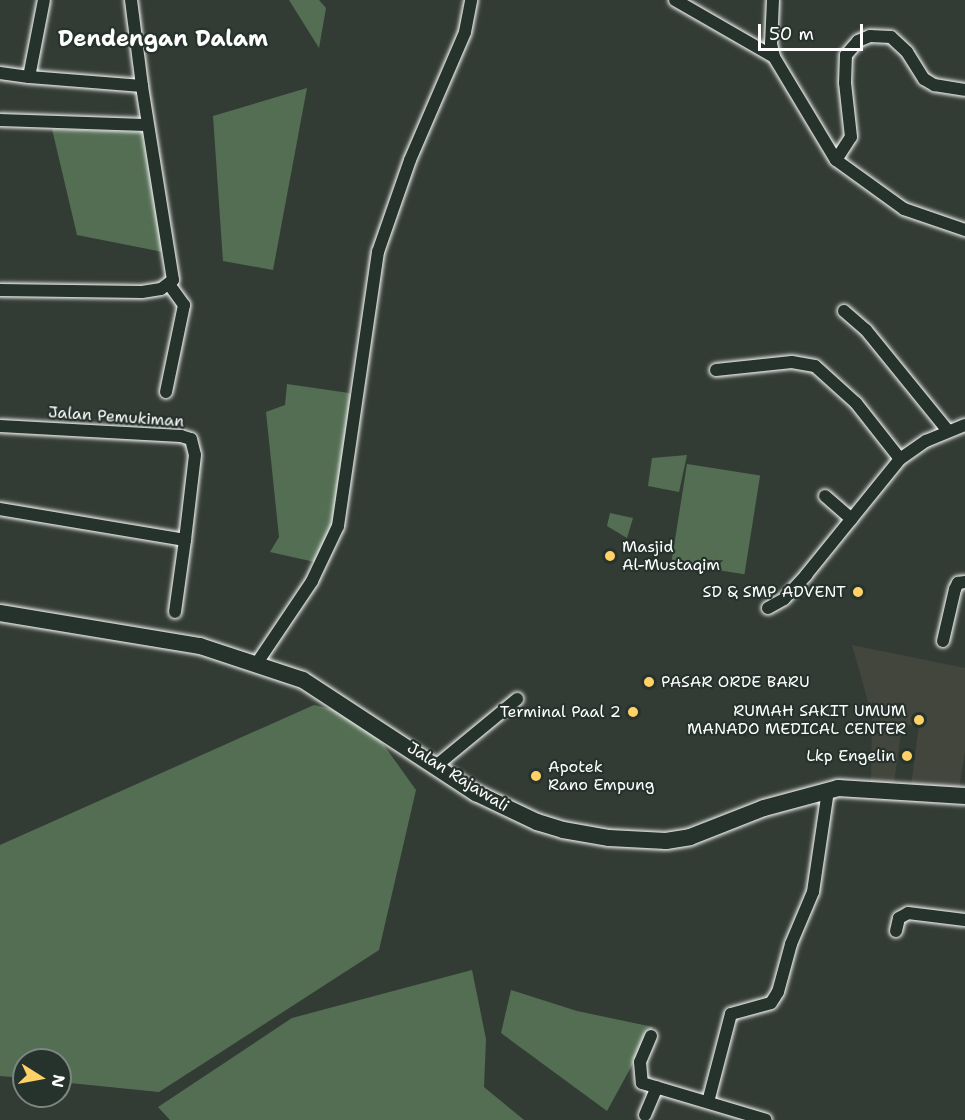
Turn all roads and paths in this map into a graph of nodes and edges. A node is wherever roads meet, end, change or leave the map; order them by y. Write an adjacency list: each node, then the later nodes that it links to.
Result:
1 (44, 0): 8 (street)
2 (131, 0): 9 (street)
3 (471, 0): 33 (street)
4 (675, 0): 6 (street)
5 (773, 0): 6 (street)
6 (774, 57): 13 (street)
7 (0, 73): 8 (street)
8 (29, 77): 9 (street)
9 (142, 86): 12 (street)
10 (965, 90): 13 (street)
11 (0, 120): 12 (street)
12 (145, 125): 15 (street)
13 (836, 160): 14 (street)
14 (965, 230)
15 (170, 286): 16 (street); 19 (street)
16 (0, 290)
17 (844, 311): 22 (street)
18 (716, 370): 23 (street)
19 (165, 392)
20 (965, 424): 22 (street)
21 (0, 426): 27 (street, Jalan Pemukiman)
22 (948, 431): 23 (street)
23 (900, 459): 26 (street)
24 (825, 496): 26 (street)
25 (0, 509): 27 (street)
26 (851, 519): 29 (street)
27 (185, 540): 30 (street)
28 (965, 582): 32 (street)
29 (768, 608)
30 (175, 612)
31 (0, 613): 33 (street, Jalan Rajawali)
32 (943, 641)
33 (257, 663): 35 (street, Jalan Rajawali)
34 (518, 699): 35 (street)
35 (437, 765): 36 (street, Jalan Rajawali)
36 (828, 790): 37 (street, Jalan Rajawali); 42 (street)
37 (965, 796)
38 (965, 920): 39 (street)
39 (896, 931)
40 (651, 1036): 41 (street)
41 (657, 1087): 42 (street); 43 (street)
42 (708, 1102): 44 (street)
43 (645, 1115)
44 (766, 1120)

